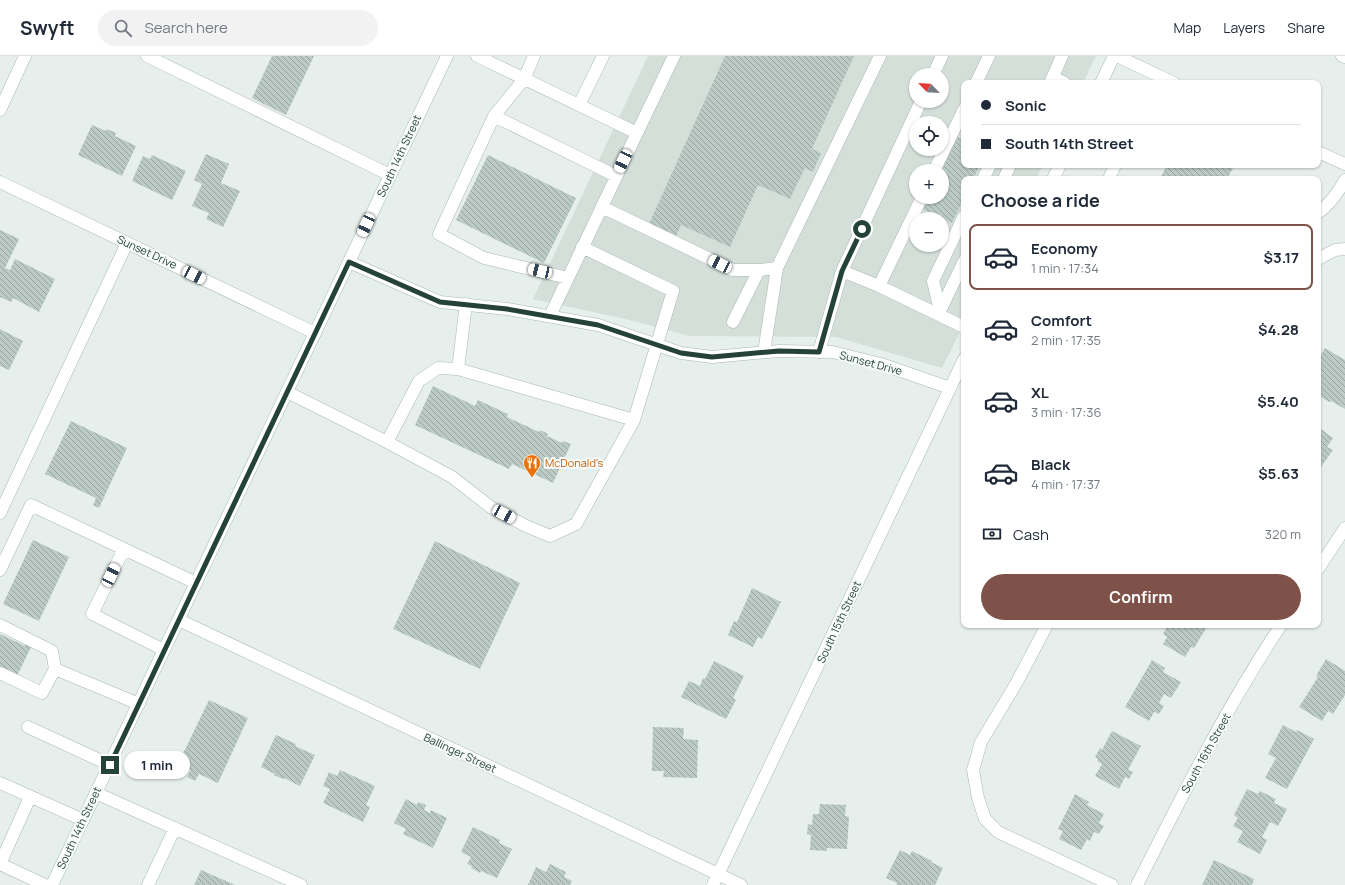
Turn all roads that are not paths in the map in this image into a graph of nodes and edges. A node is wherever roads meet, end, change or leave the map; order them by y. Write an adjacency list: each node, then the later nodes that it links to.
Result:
1 (25, 56): 24 (street)
2 (148, 56): 31 (street)
3 (447, 56): 31 (street, South 14th Street)
4 (477, 56): 17 (street)
5 (534, 56): 17 (street)
6 (603, 56): 22 (street)
7 (674, 56): 27 (street)
8 (880, 56): 45 (street)
9 (942, 56): 16 (street)
10 (989, 56): 18 (street)
11 (1062, 56): 19 (street)
12 (1114, 56): 20 (street)
13 (1117, 56): 21 (street)
14 (1342, 56): 15 (street)
15 (1345, 57)
16 (936, 68)
17 (524, 79): 22 (street); 26 (street)
18 (977, 80)
19 (1051, 80)
20 (1102, 80)
21 (1168, 80)
22 (580, 105): 27 (street)
23 (918, 108): 47 (street)
24 (0, 110)
25 (961, 115): 29 (street)
26 (494, 116): 32 (street); 48 (street)
27 (637, 133): 32 (street)
28 (1321, 153): 30 (street)
29 (937, 164)
30 (1345, 164)
31 (390, 175): 43 (street, South 14th Street)
32 (616, 176): 36 (street)
33 (1345, 180): 37 (street)
34 (0, 182): 39 (street, Sunset Drive)
35 (919, 204): 49 (street)
36 (602, 207): 40 (street); 46 (street)
37 (1321, 211)
38 (961, 222): 51 (street)
39 (127, 243): 55 (street, Sunset Drive); 65 (street)
40 (582, 247): 48 (street); 56 (street)
41 (1345, 249): 42 (street)
42 (1321, 257)
43 (349, 262): 50 (street, Sunset Drive); 55 (street, South 14th Street)
44 (961, 267): 51 (street)
45 (777, 268): 46 (street); 57 (street)
46 (759, 270): 53 (street)
47 (842, 271): 49 (street); 58 (street)
48 (568, 278): 52 (street)
49 (879, 286): 51 (street)
50 (466, 304): 52 (street, Sunset Drive); 60 (street)
51 (939, 312): 54 (street)
52 (550, 316): 56 (street, Sunset Drive)
53 (733, 322)
54 (961, 325)
55 (315, 333): 62 (street, South 14th Street)
56 (657, 345): 57 (street, Sunset Drive); 63 (street)
57 (764, 352): 58 (street, Sunset Drive)
58 (819, 352): 61 (street, Sunset Drive)
59 (961, 364): 61 (street, South 15th Street)
60 (458, 369): 63 (street); 64 (street)
61 (950, 388): 87 (street, South 15th Street)
62 (287, 392): 64 (street); 70 (street, South 14th Street)
63 (634, 420): 64 (street)
64 (387, 442)
65 (0, 513)
66 (1345, 528): 68 (street)
67 (124, 549): 69 (street); 70 (street); 75 (street)
68 (1321, 564)
69 (0, 570)
70 (196, 583): 71 (street, South 14th Street)
71 (178, 620): 75 (street, South 14th Street); 87 (street, Ballinger Street)
72 (0, 625): 76 (street)
73 (1045, 628): 93 (street)
74 (1279, 628): 94 (street, South 16th Street)
75 (164, 650): 78 (street, South 14th Street)
76 (55, 669): 77 (street); 78 (street)
77 (0, 673)
78 (139, 704): 80 (street, South 14th Street)
79 (28, 727): 80 (street)
80 (110, 765): 82 (street, South 14th Street)
81 (0, 783): 83 (street)
82 (96, 793): 84 (street, South 14th Street); 85 (street)
83 (30, 797): 84 (street); 86 (street)
84 (83, 820): 89 (street, South 14th Street)
85 (175, 828): 90 (street); 91 (street)
86 (0, 864): 88 (street)
87 (716, 880): 92 (street, Ballinger Street)
88 (45, 885)
89 (52, 885)
90 (148, 885)
91 (302, 885)
92 (741, 885)
93 (1112, 885)
94 (1138, 885)

